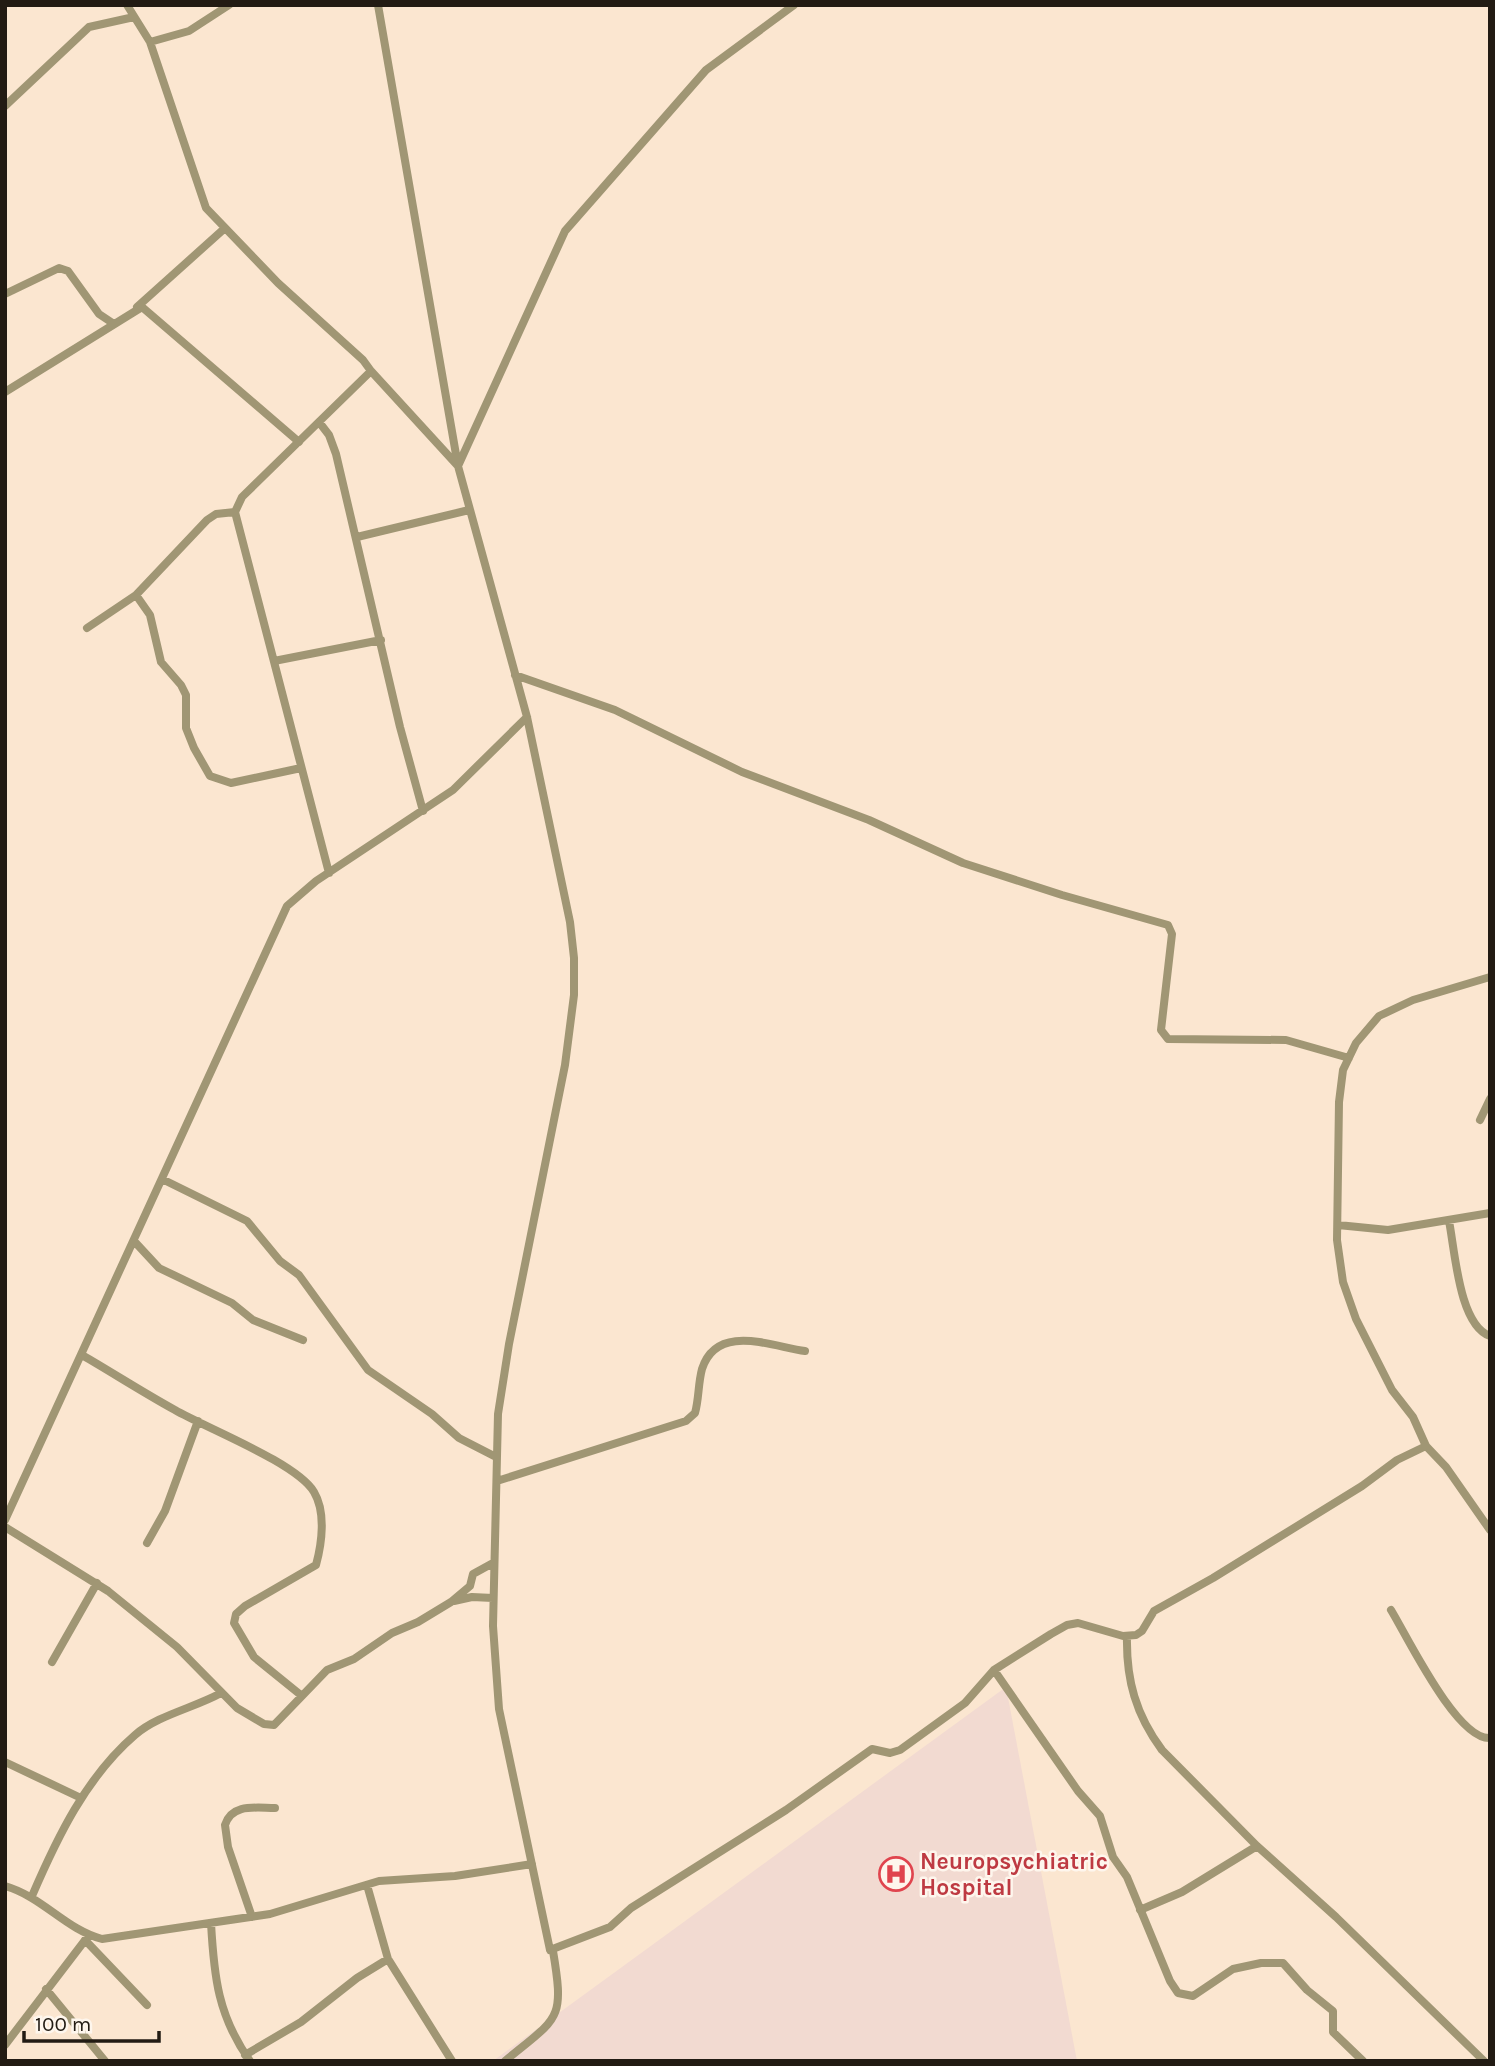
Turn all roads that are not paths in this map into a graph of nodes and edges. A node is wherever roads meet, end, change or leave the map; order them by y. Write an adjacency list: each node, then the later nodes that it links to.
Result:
1 (127, 5): 5 (street)
2 (229, 5): 6 (street)
3 (378, 5): 16 (street)
4 (794, 5): 16 (street)
5 (134, 17): 6 (street); 7 (street)
6 (150, 41): 8 (street)
7 (5, 106)
8 (225, 228): 10 (street); 12 (street)
9 (5, 294): 11 (street)
10 (137, 307): 11 (street); 15 (street)
11 (114, 324): 13 (street)
12 (370, 371): 14 (street); 16 (street)
13 (5, 392)
14 (319, 422): 15 (street); 19 (street)
15 (299, 442): 18 (street)
16 (458, 466): 17 (street)
17 (469, 510): 19 (street); 24 (street)
18 (235, 512): 20 (street); 23 (street)
19 (357, 537): 22 (street)
20 (136, 594): 21 (street); 26 (street)
21 (87, 628)
22 (381, 640): 23 (street); 27 (street)
23 (274, 661): 26 (street)
24 (515, 675): 25 (street); 30 (street)
25 (527, 717): 27 (street); 44 (street)
26 (301, 768): 28 (street)
27 (423, 811): 28 (street)
28 (329, 873): 33 (street)
29 (1490, 977): 30 (street)
30 (1349, 1058): 36 (street)
31 (1490, 1099): 32 (street)
32 (1480, 1120)
33 (164, 1180): 37 (street); 44 (street)
34 (1490, 1213): 35 (street)
35 (1449, 1221): 36 (street); 38 (street)
36 (1338, 1225): 43 (street)
37 (134, 1241): 39 (street); 41 (street)
38 (1490, 1336)
39 (303, 1340)
40 (805, 1351): 45 (street)
41 (82, 1355): 42 (street); 47 (street)
42 (198, 1421): 50 (street); 60 (street)
43 (1426, 1446): 46 (street); 56 (street)
44 (496, 1457): 45 (street)
45 (497, 1480): 51 (street)
46 (1486, 1516): 49 (street)
47 (5, 1520)
48 (5, 1527): 52 (street)
49 (1490, 1530)
50 (147, 1543)
51 (493, 1563): 53 (street); 54 (street)
52 (97, 1583): 57 (street); 59 (street)
53 (493, 1598): 54 (street); 66 (street)
54 (451, 1602): 60 (street)
55 (1391, 1609): 61 (street)
56 (1127, 1636): 58 (street); 65 (street)
57 (52, 1662)
58 (994, 1670): 70 (street); 74 (street)
59 (221, 1693): 60 (street); 63 (street)
60 (302, 1696)
61 (1490, 1738)
62 (6, 1764): 63 (street)
63 (81, 1798): 69 (street)
64 (275, 1808): 71 (street)
65 (1257, 1846): 70 (street); 80 (street)
66 (532, 1864): 67 (street); 74 (street)
67 (367, 1885): 71 (street); 75 (street)
68 (5, 1886): 69 (street)
69 (32, 1896): 73 (street)
70 (1140, 1910): 84 (street)
71 (253, 1917): 72 (street)
72 (211, 1923): 73 (street); 79 (street)
73 (87, 1938): 76 (street); 77 (street)
74 (550, 1950): 83 (street)
75 (388, 1959): 79 (street); 82 (street)
76 (46, 1989): 78 (street); 81 (street)
77 (147, 2005)
78 (5, 2045)
79 (248, 2058)
80 (1483, 2060)
81 (105, 2061)
82 (452, 2061)
83 (505, 2061)
84 (1363, 2061)

